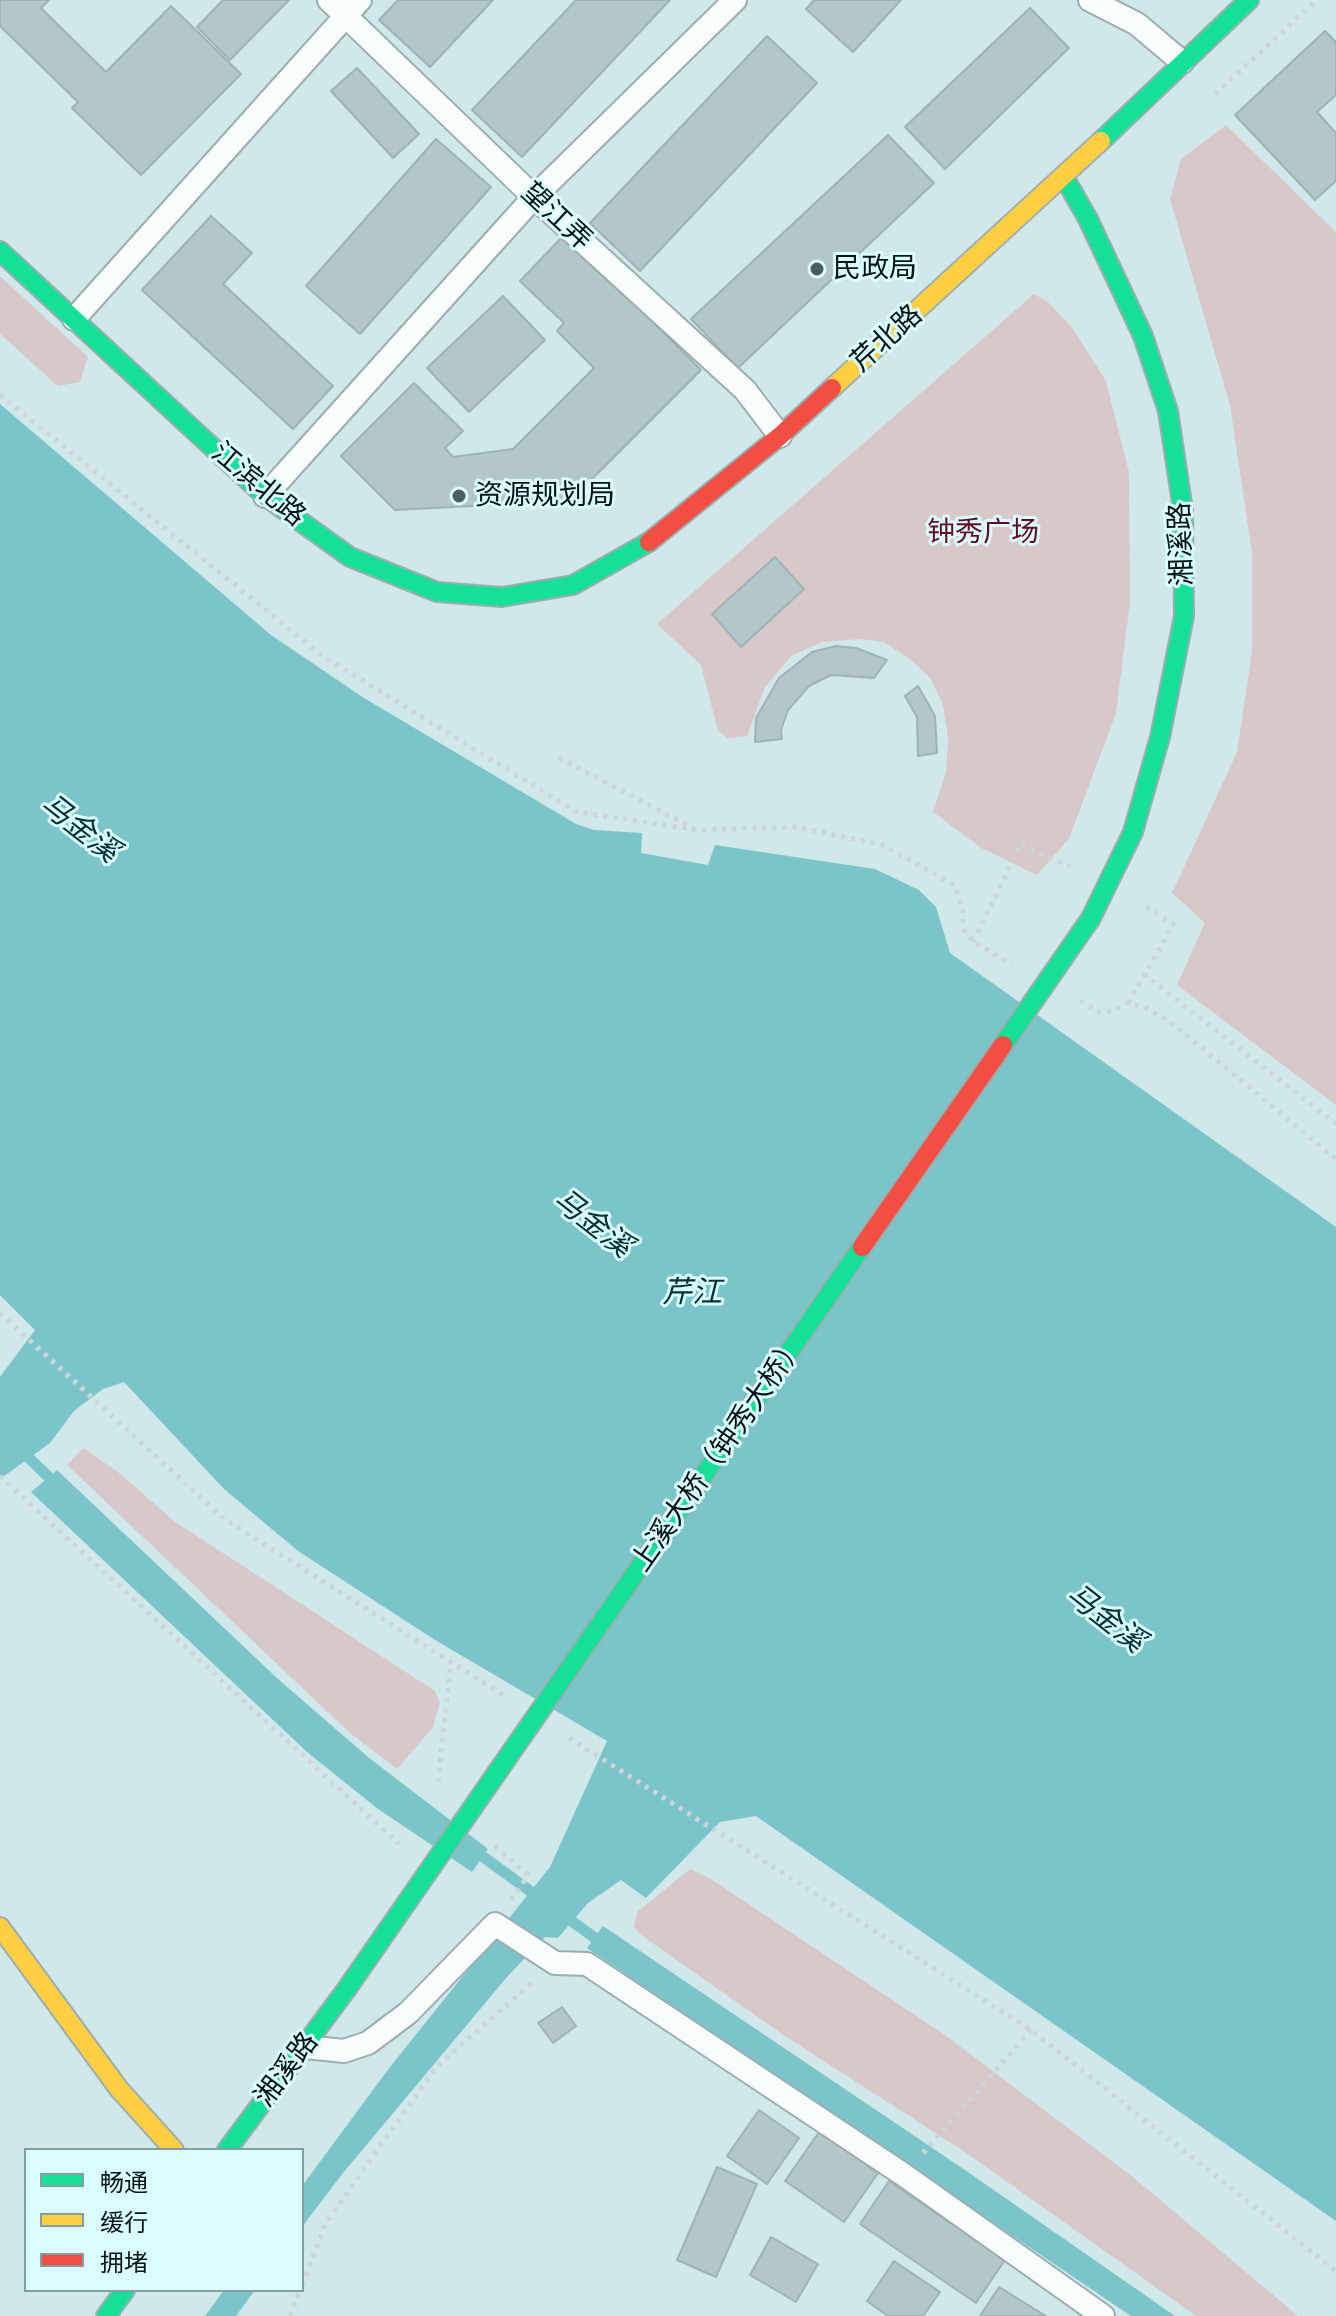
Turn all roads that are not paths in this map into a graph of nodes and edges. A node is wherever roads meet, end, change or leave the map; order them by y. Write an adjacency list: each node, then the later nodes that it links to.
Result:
1 (329, 0): 5 (lane, 望江弄)
2 (735, 0): 8 (lane)
3 (1090, 0): 6 (lane)
4 (1249, 0): 6 (main road, 芹北路)
5 (353, 8): 8 (lane, 望江弄); 10 (lane)
6 (1182, 62): 7 (main road, 芹北路)
7 (1064, 177): 11 (main road, 芹北路); 14 (main road, 湘溪路)
8 (534, 197): 11 (lane, 望江弄); 12 (lane)
9 (0, 251): 10 (main road, 江滨北路)
10 (74, 319): 12 (main road, 江滨北路)
11 (780, 436): 13 (main road, 芹北路)
12 (265, 496): 13 (main road, 江滨北路)
13 (573, 585)
14 (1091, 918): 16 (main road, 上溪大桥（钟秀大桥）, bridge)
15 (0, 1927): 18 (main road)
16 (346, 1990): 17 (main road, 湘溪路)
17 (305, 2047): 19 (main road, 湘溪路); 22 (lane)
18 (172, 2148)
19 (229, 2148)
20 (124, 2292): 21 (main road)
21 (106, 2316)
22 (1103, 2316)

